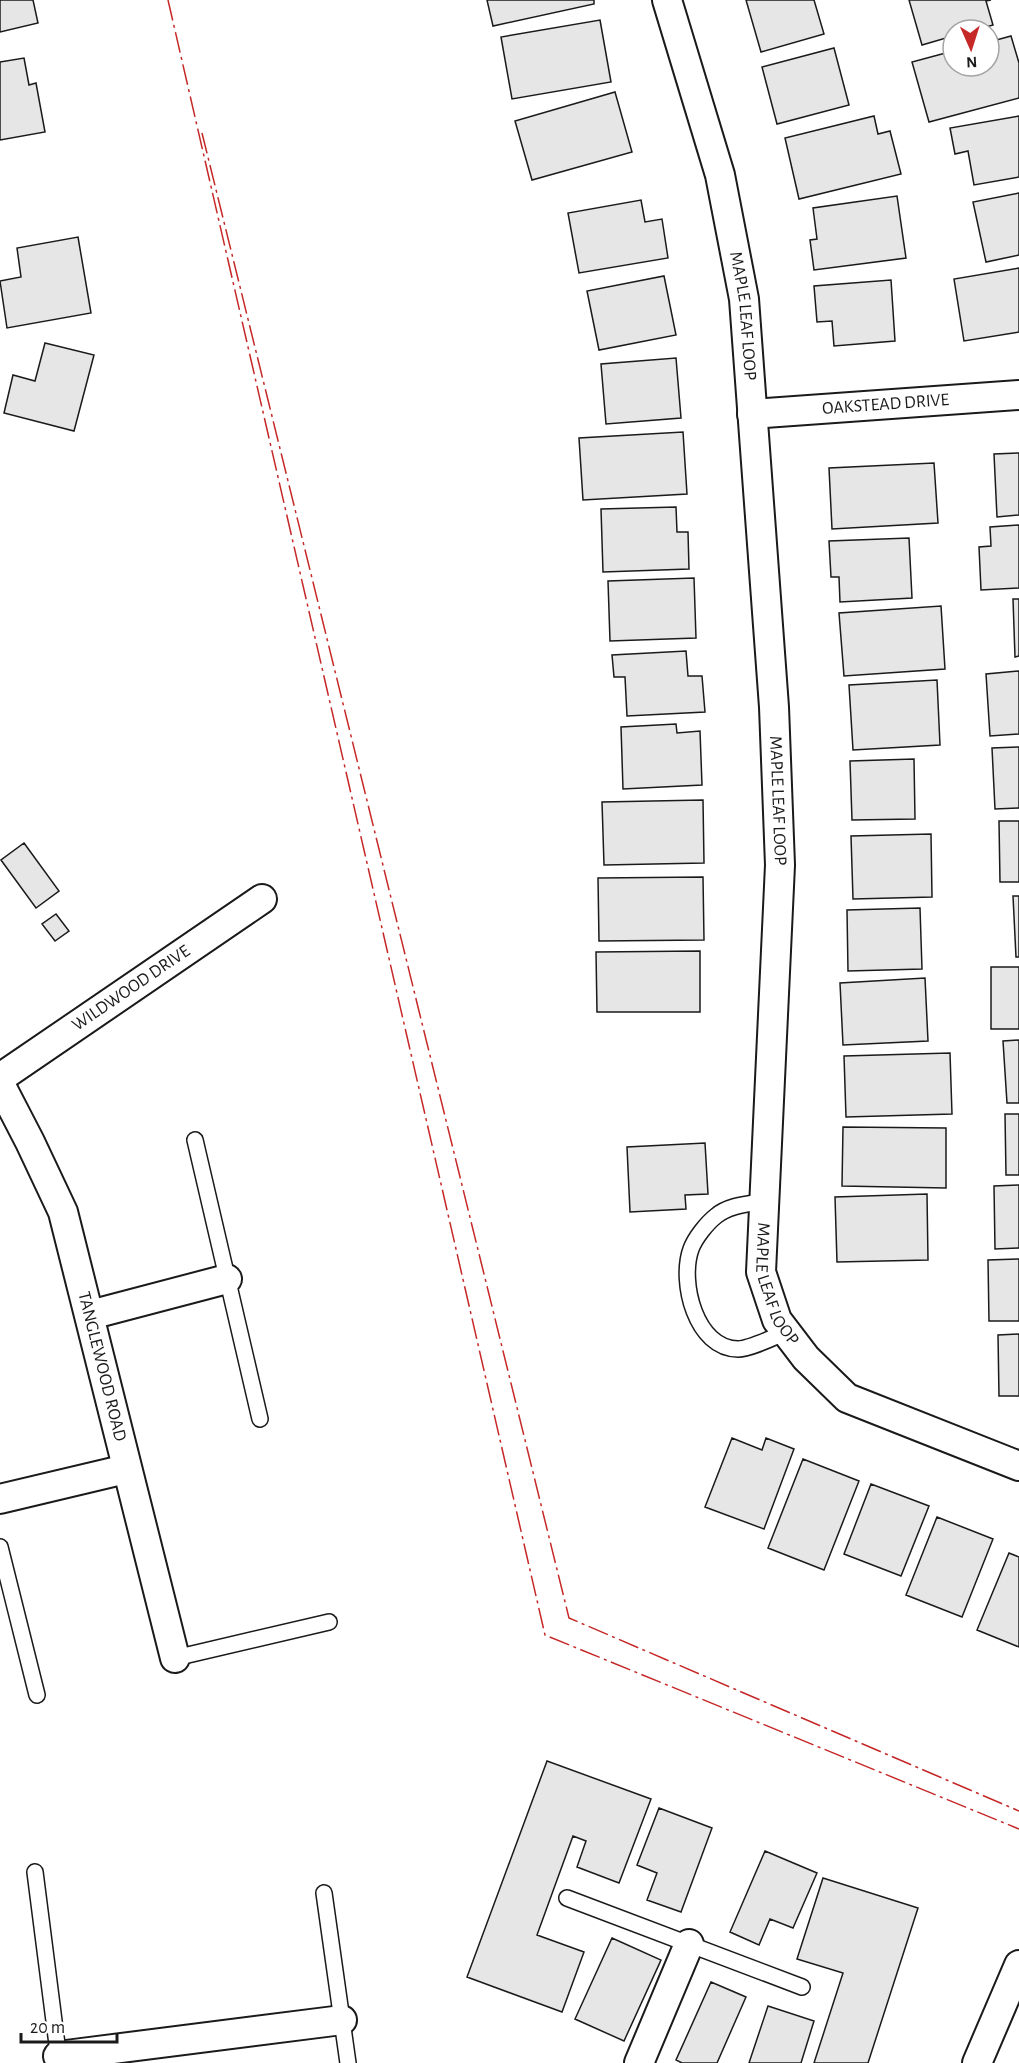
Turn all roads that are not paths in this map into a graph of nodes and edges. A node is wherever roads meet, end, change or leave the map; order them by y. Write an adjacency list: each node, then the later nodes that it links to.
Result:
1 (667, 0): 3 (street, MAPLE LEAF LOOP)
2 (1019, 395): 3 (street, OAKSTEAD DRIVE)
3 (752, 414): 8 (street, MAPLE LEAF LOOP)
4 (262, 899): 5 (street, WILDWOOD DRIVE)
5 (0, 1078)
6 (0, 1084): 10 (street, TANGLEWOOD ROAD)
7 (195, 1140): 9 (lane)
8 (765, 1201): 11 (street, MAPLE LEAF LOOP); 11 (lane)
9 (227, 1279): 10 (street); 12 (lane)
10 (90, 1315): 14 (street, TANGLEWOOD ROAD)
11 (786, 1332): 13 (street, MAPLE LEAF LOOP)
12 (260, 1419)
13 (1019, 1466)
14 (126, 1469): 15 (street); 18 (street, TANGLEWOOD ROAD)
15 (0, 1499)
16 (0, 1546): 19 (lane)
17 (329, 1622): 18 (lane)
18 (176, 1658)
19 (37, 1695)
20 (35, 1872): 28 (lane)
21 (324, 1893): 26 (lane)
22 (567, 1898): 23 (lane)
23 (689, 1944): 25 (lane); 30 (street)
24 (1019, 1965): 31 (street)
25 (802, 1987)
26 (342, 2020): 27 (street); 29 (lane)
27 (202, 2051): 28 (street)
28 (59, 2059)
29 (348, 2063)
30 (639, 2063)
31 (977, 2063)

